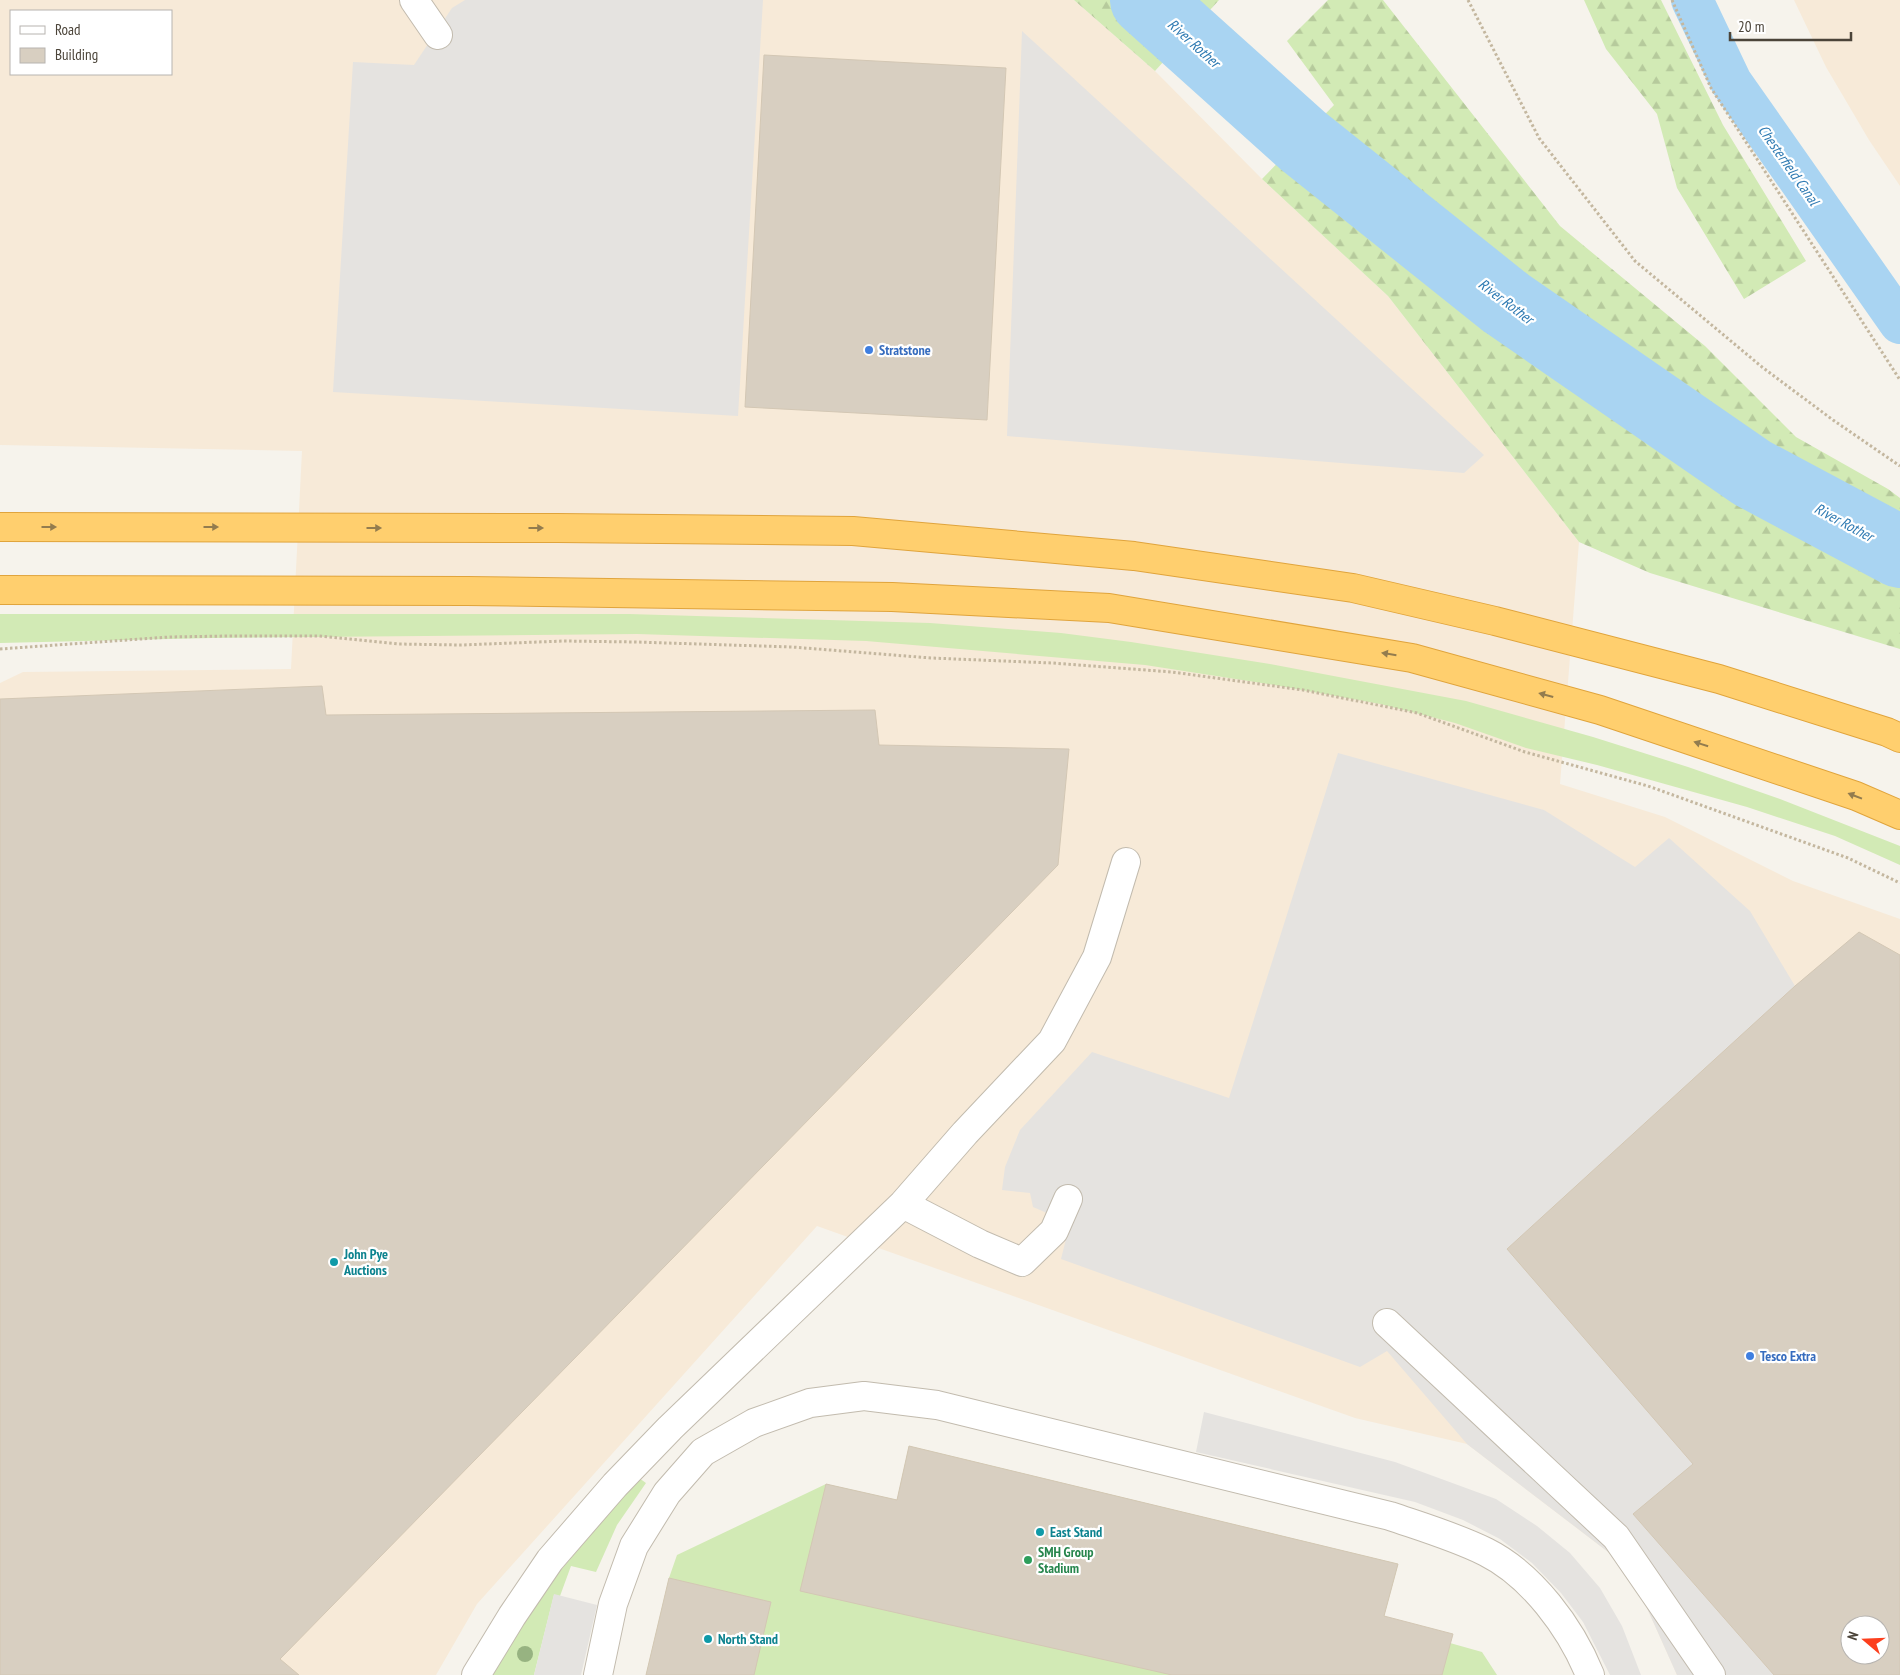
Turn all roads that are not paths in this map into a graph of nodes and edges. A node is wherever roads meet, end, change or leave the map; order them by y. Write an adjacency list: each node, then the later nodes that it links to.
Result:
1 (414, 0): 2 (lane)
2 (438, 35)
3 (0, 527): 5 (highway, one-way to 5)
4 (0, 590): 6 (highway, one-way to 4)
5 (1900, 738)
6 (1900, 815)
7 (1126, 862): 9 (lane)
8 (1068, 1199): 9 (lane)
9 (903, 1204): 11 (lane)
10 (1387, 1323): 14 (lane)
11 (476, 1675)
12 (598, 1675): 13 (lane)
13 (1590, 1675)
14 (1712, 1675)

